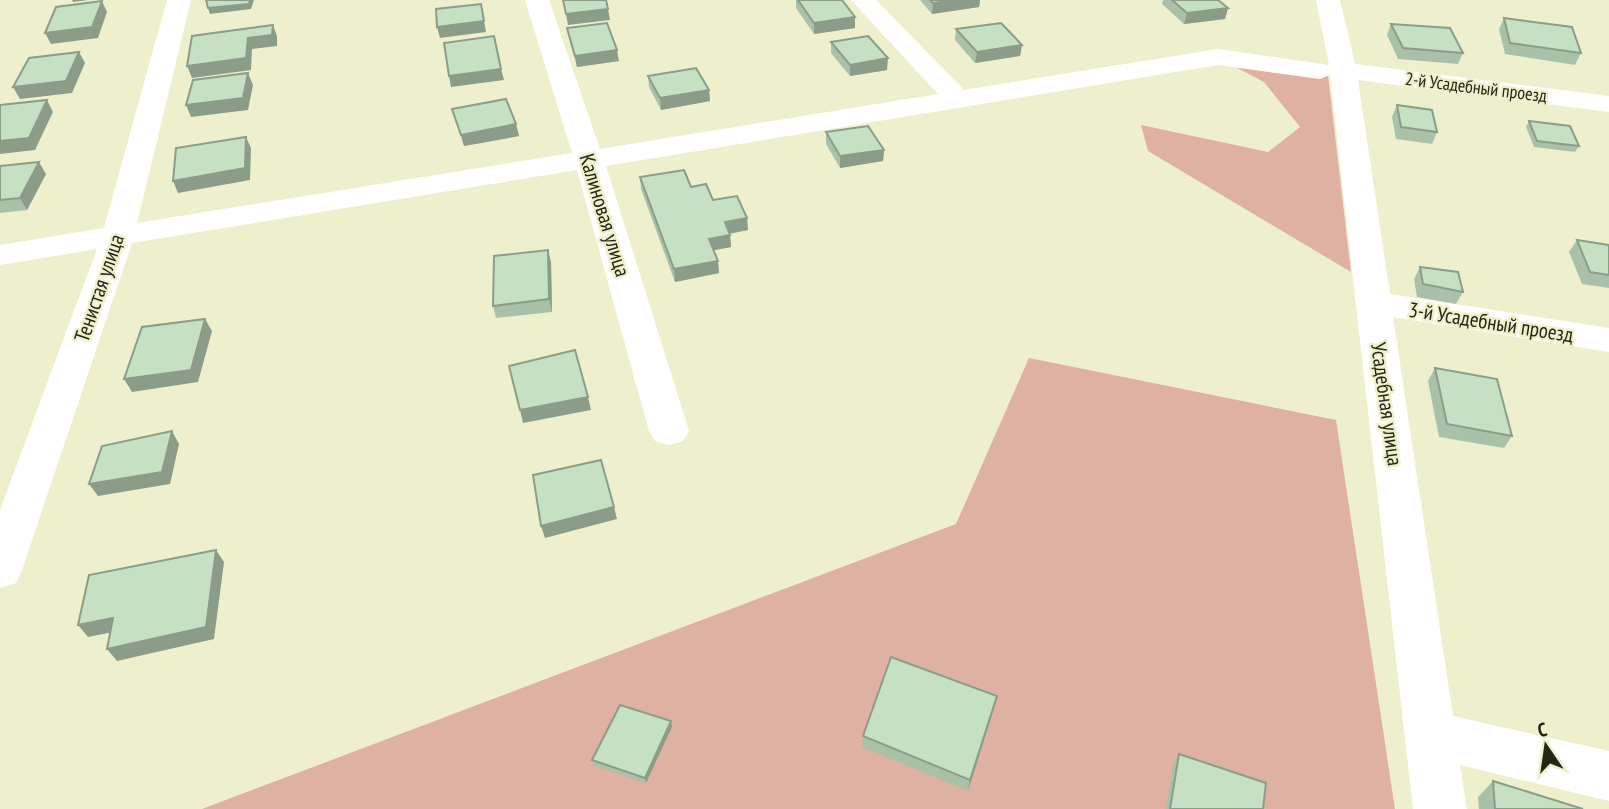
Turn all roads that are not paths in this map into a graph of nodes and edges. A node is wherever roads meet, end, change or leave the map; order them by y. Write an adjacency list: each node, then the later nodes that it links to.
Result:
1 (179, 0): 9 (street, Тенистая улица)
2 (537, 0): 8 (street, Калиновая улица)
3 (863, 0): 6 (street)
4 (1328, 0): 5 (street, Усадебная улица)
5 (1331, 71): 6 (street, 2-й Усадебный проезд); 7 (street, 2-й Усадебный проезд); 11 (street, Усадебная улица)
6 (959, 101): 8 (street, 2-й Усадебный проезд)
7 (1609, 104)
8 (589, 160): 9 (street, 2-й Усадебный проезд); 13 (street, Калиновая улица)
9 (118, 236): 10 (street, 2-й Усадебный проезд); 14 (street, Тенистая улица)
10 (0, 255)
11 (1373, 303): 12 (street, 3-й Усадебный проезд); 15 (street, Усадебная улица)
12 (1609, 340)
13 (669, 430)
14 (0, 570)
15 (1430, 734): 16 (street); 17 (street, Усадебная улица)
16 (1609, 776)
17 (1440, 809)

